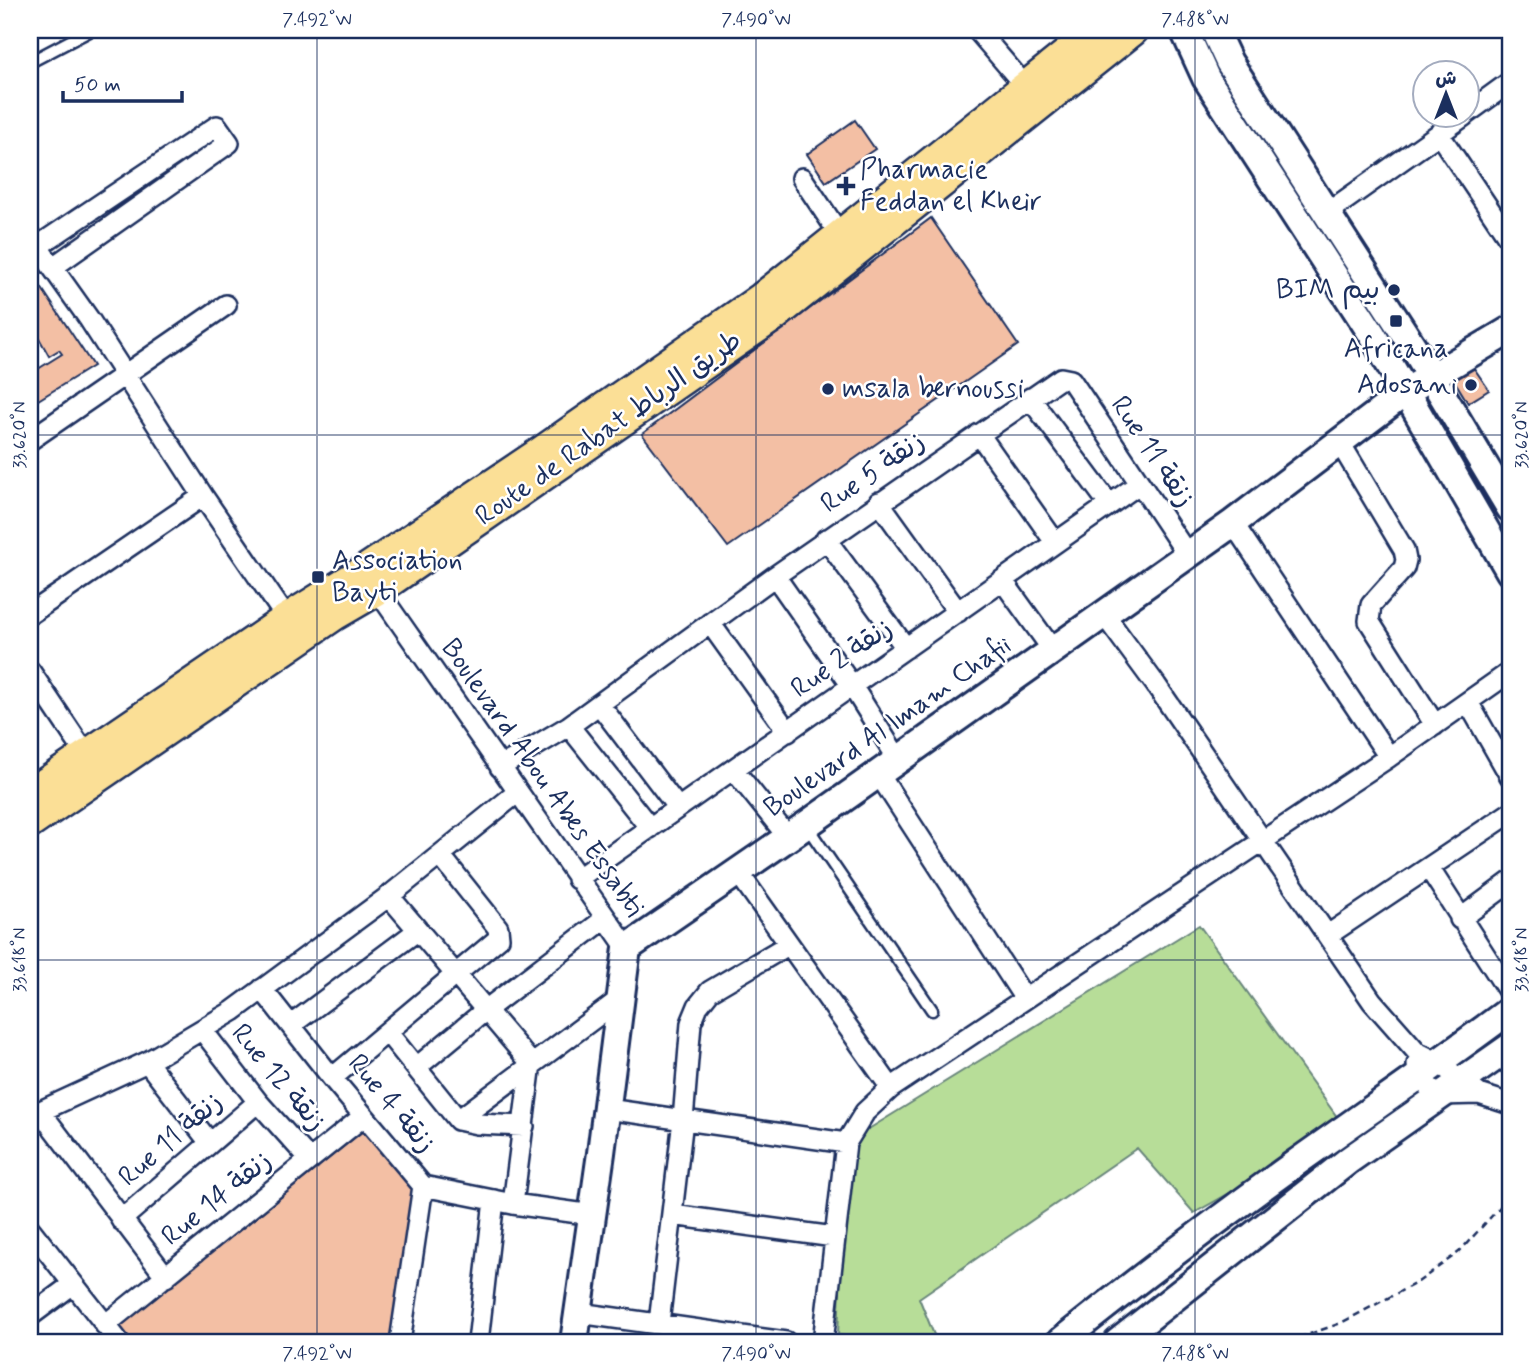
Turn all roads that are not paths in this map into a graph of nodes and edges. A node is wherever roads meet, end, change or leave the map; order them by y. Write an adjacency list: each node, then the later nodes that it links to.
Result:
1 (91, 30): 7 (lane)
2 (977, 30): 9 (street)
3 (1097, 30): 9 (main road, Route de Rabat طريق الرباط)
4 (1133, 30): 43 (main road, Route de Rabat طريق الرباط)
5 (1184, 30): 27 (street)
6 (1214, 30): 16 (street)
7 (30, 62)
8 (1510, 82): 10 (street)
9 (1026, 87): 18 (main road, Route de Rabat طريق الرباط)
10 (1480, 104)
11 (1445, 130): 12 (street)
12 (1439, 134): 16 (street); 17 (street)
13 (139, 178): 15 (street); 15 (street); 20 (street)
14 (802, 178): 18 (street)
15 (153, 197): 21 (street)
16 (1327, 213): 25 (street)
17 (1504, 215): 19 (street)
18 (840, 235): 43 (main road, Route de Rabat طريق الرباط)
19 (1510, 240)
20 (34, 241): 21 (street)
21 (54, 267): 24 (street)
22 (226, 305): 24 (street)
23 (1510, 330): 25 (street, Boulevard Al Imam Chafii)
24 (125, 376): 30 (street); 33 (street)
25 (1431, 377): 27 (street, Boulevard Al Imam Chafii); 36 (street)
26 (1071, 380): 28 (street, Rue 5 زنقة); 32 (street, Rue 11 زنقة)
27 (1407, 391): 31 (street, Boulevard Al Imam Chafii); 41 (street)
28 (1030, 398): 29 (street, Rue 5 زنقة); 35 (street)
29 (979, 434): 34 (street, Rue 5 زنقة); 39 (street)
30 (30, 440)
31 (1340, 443): 37 (street, Boulevard Al Imam Chafii); 57 (street)
32 (1139, 484): 35 (street, Rue 2 زنقة); 40 (street, Rue 11 زنقة)
33 (203, 496): 47 (street); 48 (street)
34 (879, 502): 38 (street, Rue 5 زنقة); 45 (street)
35 (1109, 503): 39 (street, Rue 2 زنقة)
36 (1510, 509)
37 (1233, 523): 40 (street, Boulevard Al Imam Chafii); 61 (street)
38 (826, 540): 42 (street, Rue 5 زنقة); 50 (street)
39 (1055, 542): 44 (street, Rue 2 زنقة)
40 (1188, 554): 46 (street, Boulevard Al Imam Chafii)
41 (1510, 572)
42 (775, 576): 49 (street, Rue 5 زنقة); 54 (street)
43 (371, 581): 48 (main road, Route de Rabat طريق الرباط); 63 (street, Boulevard Abou Abes Essabti); 70 (main road, Route de Rabat طريق الرباط)
44 (1003, 581): 45 (street, Rue 2 زنقة); 51 (street)
45 (958, 612): 50 (street, Rue 2 زنقة)
46 (1102, 613): 51 (street, Boulevard Al Imam Chafii); 73 (street)
47 (30, 614)
48 (288, 619): 60 (main road, Route de Rabat طريق الرباط)
49 (710, 623): 56 (street, Rue 5 زنقة); 59 (street)
50 (906, 648): 54 (street, Rue 2 زنقة)
51 (1052, 649): 62 (street, Boulevard Al Imam Chafii)
52 (30, 671): 60 (street)
53 (1510, 673): 55 (street)
54 (852, 686): 59 (street, Rue 2 زنقة); 62 (street)
55 (1468, 702): 57 (street); 65 (street)
56 (599, 704): 58 (street, Rue 5 زنقة); 68 (street)
57 (1435, 725): 61 (street)
58 (569, 726): 63 (street, Rue 5 زنقة); 71 (street)
59 (788, 732): 64 (street, Rue 2 زنقة)
60 (87, 756): 67 (main road, Route de Rabat طريق الرباط)
61 (1389, 757): 73 (street)
62 (888, 766): 72 (street, Boulevard Al Imam Chafii); 90 (street)
63 (500, 767): 66 (street, Boulevard Abou Abes Essabti)
64 (734, 769): 68 (street, Rue 2 زنقة); 72 (street)
65 (1510, 776)
66 (517, 792): 74 (street); 77 (street, Boulevard Abou Abes Essabti)
67 (30, 794)
68 (678, 808): 71 (street, Rue 2 زنقة)
69 (1510, 813): 75 (street)
70 (30, 823)
71 (650, 828): 77 (street, Rue 2 زنقة)
72 (797, 831): 76 (street, Boulevard Al Imam Chafii); 92 (lane)
73 (1263, 841): 83 (street); 90 (street)
74 (440, 855): 79 (street); 86 (street)
75 (1429, 868): 81 (street); 83 (street)
76 (738, 872): 84 (street); 85 (street, Boulevard Al Imam Chafii)
77 (578, 879): 80 (street, Boulevard Abou Abes Essabti)
78 (1510, 882): 81 (street)
79 (389, 896): 82 (street); 87 (street)
80 (606, 918): 85 (street, Boulevard Abou Abes Essabti); 91 (street)
81 (1460, 919): 88 (street)
82 (417, 931): 86 (street); 94 (street)
83 (1328, 935): 100 (street)
84 (788, 945): 104 (street); 112 (street)
85 (627, 948): 89 (street)
86 (455, 975): 91 (street); 96 (street)
87 (262, 989): 94 (street, Rue 4 زنقة); 95 (street)
88 (1510, 994)
89 (620, 999): 99 (street); 108 (street)
90 (1025, 999): 104 (street)
91 (487, 1009): 99 (street); 101 (street)
92 (932, 1010)
93 (1510, 1010): 100 (street)
94 (291, 1025): 102 (street, Rue 4 زنقة)
95 (203, 1031): 98 (street); 106 (street, Rue 12 زنقة)
96 (388, 1033): 101 (street); 102 (street)
97 (1510, 1047): 103 (street)
98 (147, 1062): 109 (street); 114 (street)
99 (531, 1063): 111 (street); 113 (street)
100 (1424, 1064): 103 (street); 105 (street); 136 (street)
101 (417, 1067): 111 (street)
102 (332, 1078): 110 (street, Rue 4 زنقة)
103 (1471, 1087): 105 (street); 107 (street)
104 (891, 1088): 115 (street)
105 (1440, 1095): 137 (street)
106 (258, 1102): 114 (street, Rue 11 زنقة); 116 (street, Rue 12 زنقة)
107 (1510, 1104)
108 (607, 1109): 112 (street); 119 (street)
109 (35, 1113): 121 (street)
110 (364, 1116): 116 (street, Rue 14 زنقة); 117 (street, Rue 4 زنقة)
111 (458, 1120): 113 (street)
112 (683, 1120): 115 (street); 120 (street)
113 (524, 1126): 118 (street)
114 (209, 1143): 121 (street, Rue 11 زنقة)
115 (846, 1143): 123 (street)
116 (310, 1160): 124 (street, Rue 14 زنقة)
117 (423, 1186): 118 (street, Rue 4 زنقة); 131 (street)
118 (504, 1202): 119 (street, Rue 4 زنقة); 132 (street)
119 (593, 1214): 126 (street)
120 (672, 1215): 123 (street); 128 (street)
121 (121, 1220): 124 (street)
122 (30, 1229): 125 (street)
123 (835, 1237): 135 (street)
124 (166, 1277): 129 (street, Rue 14 زنقة)
125 (73, 1284): 127 (street); 129 (street)
126 (579, 1313): 128 (street); 133 (street)
127 (30, 1316)
128 (659, 1323): 134 (street)
129 (105, 1325): 130 (street)
130 (118, 1342)
131 (400, 1342)
132 (478, 1342)
133 (574, 1342)
134 (786, 1342)
135 (823, 1342)
136 (1060, 1342)
137 (1118, 1342)

